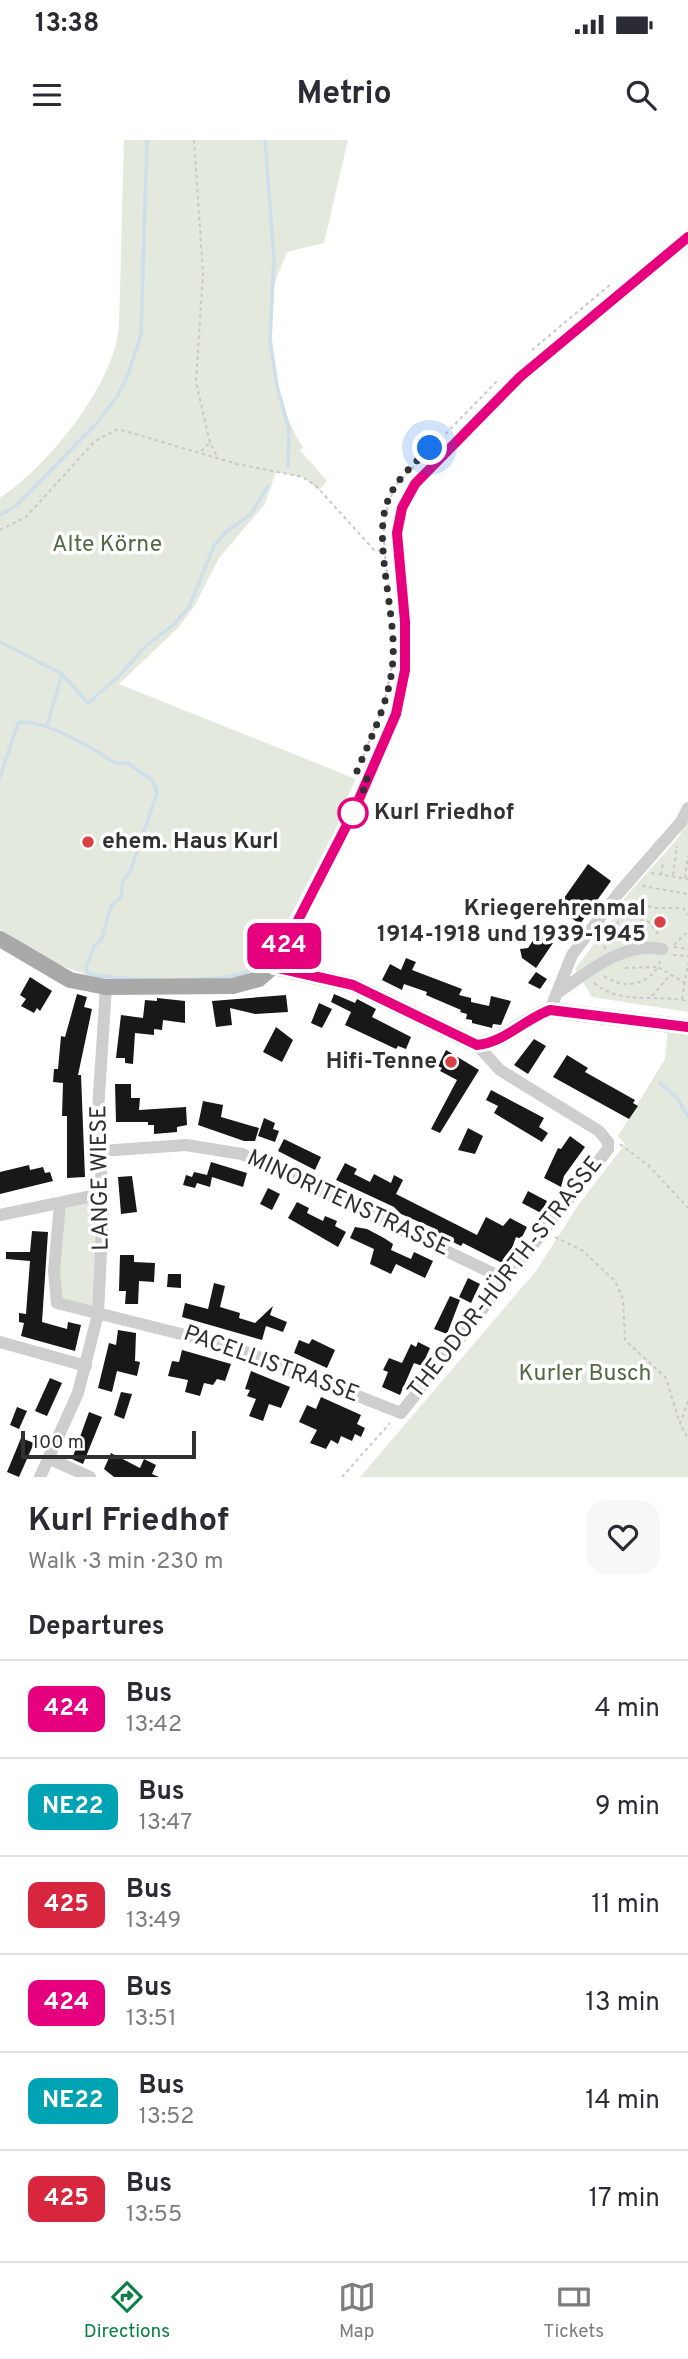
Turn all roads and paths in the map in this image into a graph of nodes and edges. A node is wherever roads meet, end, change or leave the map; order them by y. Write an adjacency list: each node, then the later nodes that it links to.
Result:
1 (194, 140): 6 (path)
2 (688, 237): 10 (street)
3 (613, 283): 4 (path)
4 (524, 358)
5 (505, 374): 11 (path)
6 (211, 443): 7 (path); 8 (path)
7 (201, 452): 8 (path); 9 (path)
8 (218, 458): 11 (path)
9 (0, 530)
10 (397, 540): 11 (path); 34 (street)
11 (384, 551): 12 (path)
12 (390, 598)
13 (393, 660): 14 (path)
14 (362, 760)
15 (688, 808): 23 (street)
16 (678, 842): 21 (path)
17 (688, 856): 22 (path)
18 (663, 858): 20 (path)
19 (651, 873): 20 (path)
20 (661, 875): 21 (path)
21 (673, 877): 22 (path)
22 (687, 878)
23 (628, 882): 24 (path); 40 (street)
24 (688, 894)
25 (688, 915): 35 (path)
26 (688, 931): 27 (path)
27 (687, 937): 29 (path)
28 (0, 939): 39 (main road)
29 (688, 948)
30 (662, 949): 31 (street); 31 (path); 32 (path); 36 (path)
31 (625, 952): 35 (street)
32 (688, 956)
33 (688, 963): 38 (path)
34 (274, 967): 39 (main road); 46 (main road)
35 (597, 967): 36 (path); 36 (path); 40 (street); 41 (path)
36 (658, 967): 37 (path)
37 (671, 974): 38 (path); 41 (path)
38 (685, 983): 42 (path)
39 (106, 988): 48 (street, LANGE WIESE)
40 (556, 993): 44 (street)
41 (652, 996): 42 (path)
42 (682, 1000): 43 (path)
43 (688, 1001)
44 (550, 1010): 45 (main road); 46 (main road)
45 (688, 1027)
46 (477, 1045): 47 (street)
47 (608, 1142): 51 (path); 53 (street, THEODOR-HÜRTH-STRASSE)
48 (101, 1151): 49 (street, LANGE WIESE); 54 (street, MINORITENSTRASSE)
49 (102, 1194): 50 (street); 55 (street, LANGE WIESE)
50 (60, 1203): 52 (street); 55 (street, PACELLISTRASSE)
51 (688, 1208)
52 (0, 1215)
53 (547, 1229): 54 (street, THEODOR-HÜRTH-STRASSE); 60 (path)
54 (507, 1280): 59 (street, THEODOR-HÜRTH-STRASSE)
55 (98, 1314): 57 (street, LANGE WIESE); 59 (street, PACELLISTRASSE)
56 (0, 1342): 57 (street)
57 (86, 1366): 62 (street, LANGE WIESE)
58 (688, 1401): 60 (path)
59 (401, 1413): 65 (path)
60 (680, 1424): 61 (path)
61 (688, 1438)
62 (50, 1459): 63 (street, LANGE WIESE); 64 (street)
63 (40, 1477)
64 (90, 1477)
65 (342, 1477)

